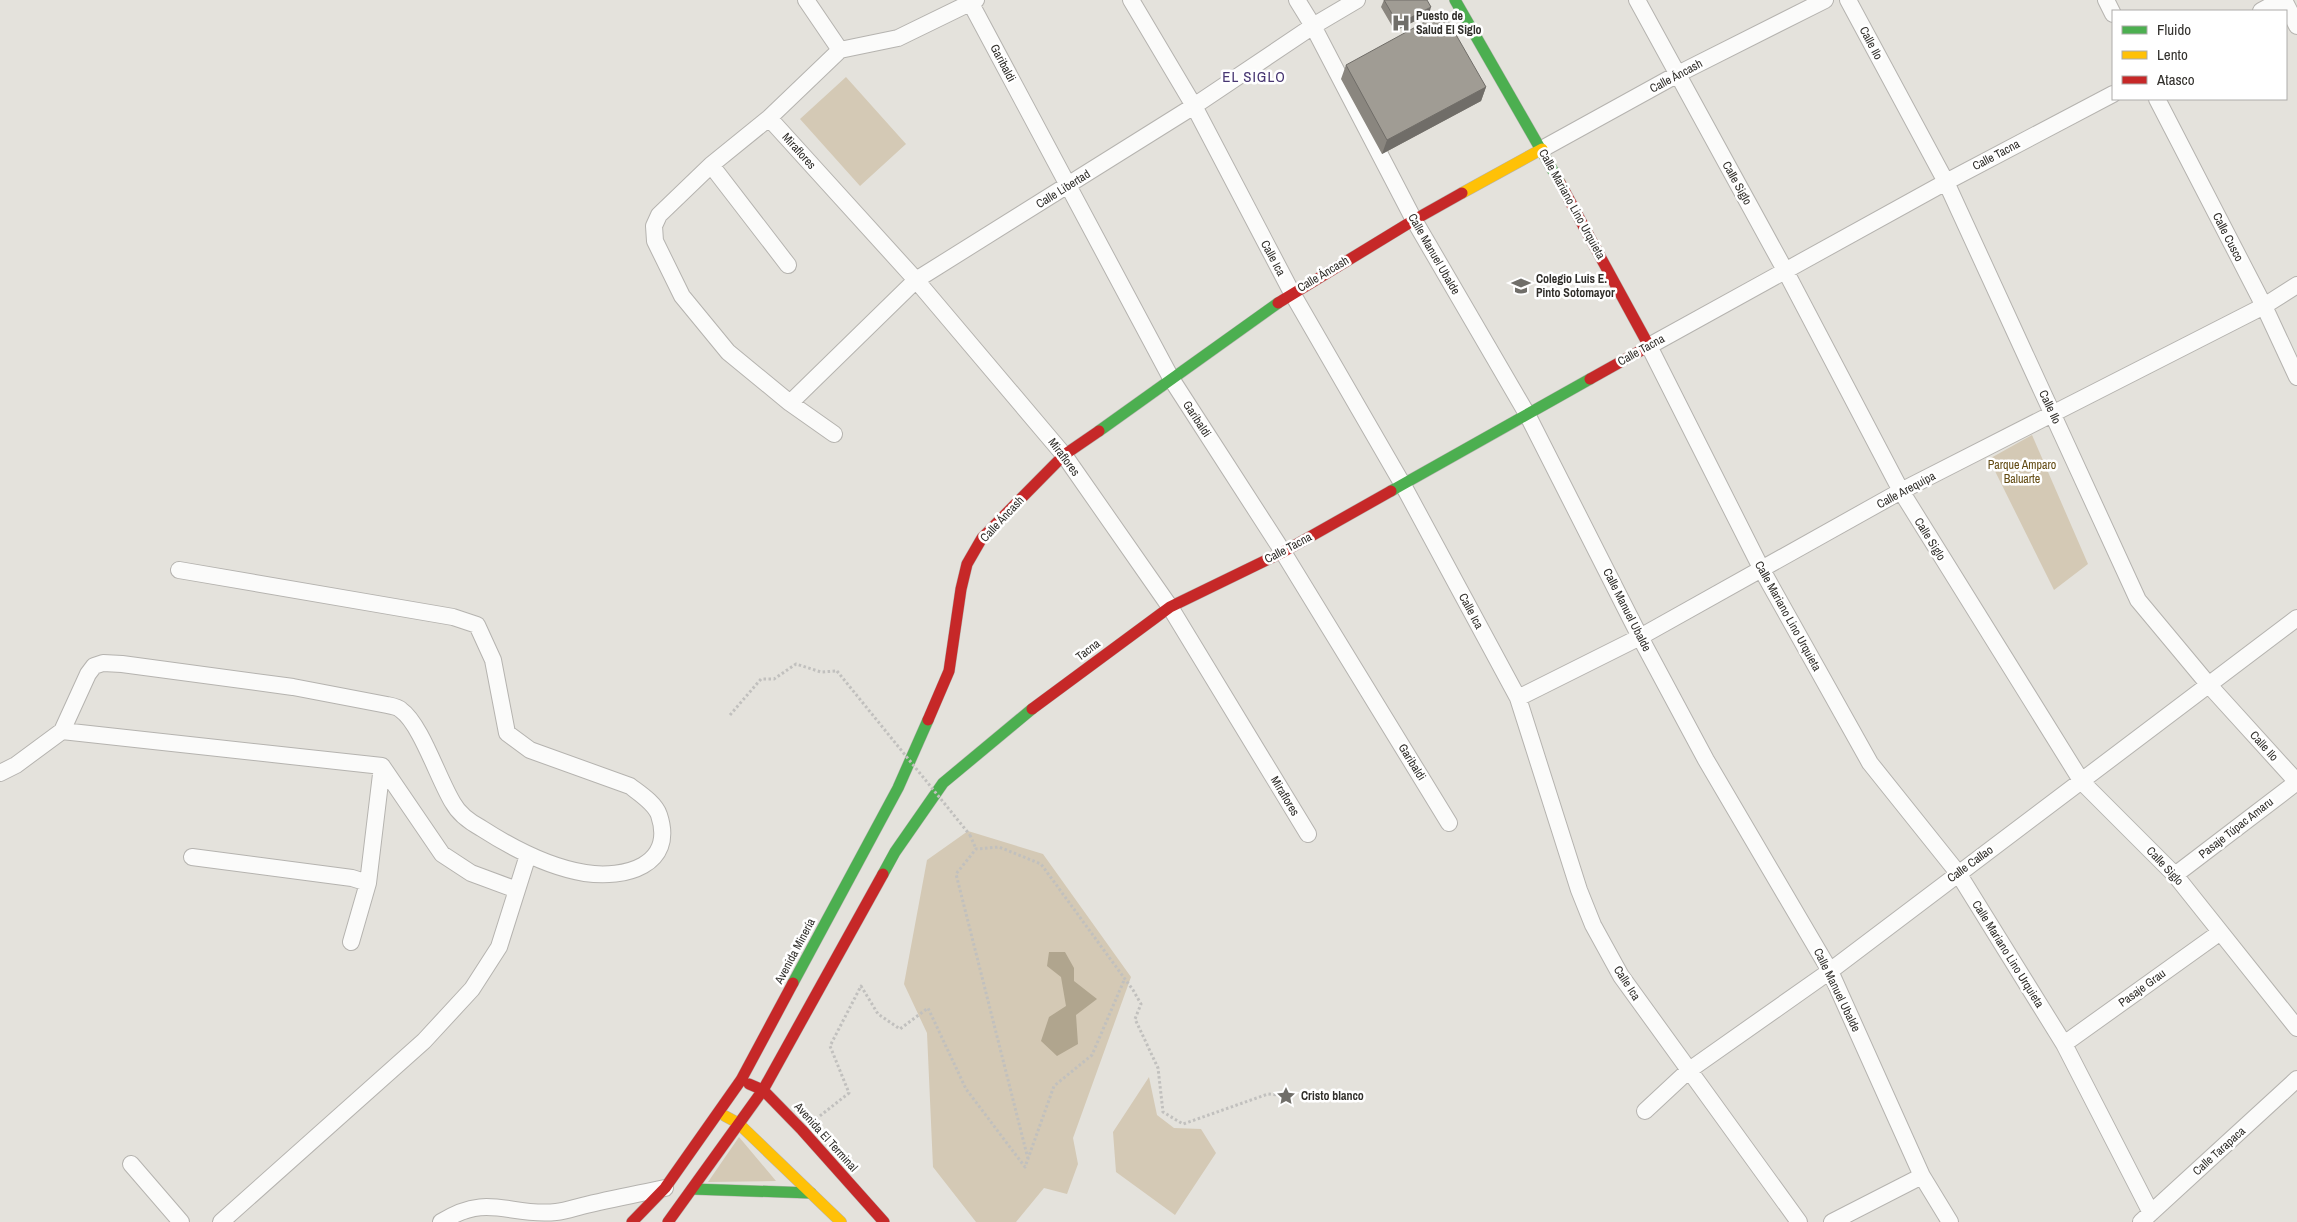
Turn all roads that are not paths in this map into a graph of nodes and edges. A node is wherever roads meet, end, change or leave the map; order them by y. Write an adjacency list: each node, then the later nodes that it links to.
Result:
1 (806, 0): 17 (street)
2 (1131, 0): 21 (street, Calle Ica)
3 (1297, 0): 15 (street, Calle Manuel Ubalde)
4 (1357, 0): 15 (street, Calle Libertad)
5 (1455, 0): 23 (main road, Calle Mariano Lino Urquieta)
6 (1637, 0): 18 (street, Calle Siglo)
7 (1825, 0): 18 (street, Calle Áncash)
8 (1848, 0): 25 (street, Calle Ilo)
9 (2106, 0): 14 (street)
10 (2281, 0): 13 (street)
11 (2284, 0): 16 (street)
12 (972, 1): 17 (street); 26 (street, Garibaldi)
13 (2263, 10)
14 (2112, 12)
15 (1313, 26): 21 (street, Calle Libertad); 27 (street, Calle Manuel Ubalde)
16 (2297, 26)
17 (840, 50): 22 (street)
18 (1678, 74): 23 (street, Calle Áncash); 29 (street, Calle Siglo)
19 (2112, 95): 25 (street, Calle Tacna)
20 (2158, 100): 33 (street, Calle Cusco)
21 (1194, 106): 26 (street, Calle Libertad); 32 (street, Calle Ica)
22 (769, 118): 24 (street); 30 (street, Miraflores)
23 (1542, 149): 27 (main road, Calle Áncash); 34 (main road, Calle Mariano Lino Urquieta)
24 (711, 165): 28 (street); 37 (street)
25 (1946, 182): 29 (street, Calle Tacna); 39 (street, Calle Ilo)
26 (1069, 185): 30 (street, Calle Libertad); 36 (street, Garibaldi)
27 (1414, 220): 32 (main road, Calle Áncash); 38 (street, Calle Manuel Ubalde)
28 (788, 265)
29 (1786, 272): 34 (street, Calle Tacna); 43 (street, Calle Siglo)
30 (916, 280): 37 (street, Calle Libertad); 41 (street, Miraflores)
31 (2297, 285): 33 (street, Calle Arequipa)
32 (1292, 293): 36 (main road, Calle Áncash); 42 (street, Calle Ica)
33 (2264, 306): 35 (street, Calle Cusco); 39 (street, Calle Arequipa)
34 (1649, 346): 38 (main road, Calle Tacna); 46 (street, Calle Mariano Lino Urquieta)
35 (2297, 376)
36 (1172, 380): 41 (main road, Calle Áncash); 44 (street, Garibaldi)
37 (790, 403): 40 (street)
38 (1527, 414): 42 (main road, Calle Tacna); 49 (street, Calle Manuel Ubalde)
39 (2054, 415): 43 (street, Calle Arequipa); 51 (street, Calle Ilo)
40 (834, 434)
41 (1064, 455): 47 (street, Miraflores); 50 (main road, Calle Áncash)
42 (1404, 484): 44 (main road, Calle Tacna); 52 (street, Calle Ica)
43 (1901, 491): 46 (street, Calle Arequipa); 56 (street, Calle Siglo)
44 (1283, 552): 47 (main road, Calle Tacna); 58 (street, Garibaldi)
45 (178, 570): 60 (street)
46 (1762, 570): 49 (street, Calle Arequipa); 62 (street, Calle Mariano Lino Urquieta)
47 (1170, 606): 59 (street, Miraflores); 74 (main road, Tacna)
48 (2297, 618): 51 (street, Calle Callao)
49 (1640, 637): 52 (street, Calle Arequipa); 68 (street, Calle Manuel Ubalde)
50 (948, 671): 72 (main road, Avenida Minería)
51 (2208, 684): 56 (street, Calle Callao); 57 (street, Calle Ilo)
52 (1518, 698): 71 (street, Calle Ica)
53 (62, 731): 54 (street); 55 (street); 60 (street)
54 (382, 766): 64 (street); 65 (street)
55 (0, 773)
56 (2082, 782): 62 (street, Calle Callao); 63 (street, Calle Siglo)
57 (2297, 782): 63 (street, Pasaje Túpac Amaru)
58 (1449, 823)
59 (1308, 834)
60 (528, 855): 65 (street)
61 (192, 857): 64 (street)
62 (1958, 873): 68 (street, Calle Callao); 70 (street, Calle Mariano Lino Urquieta)
63 (2175, 875): 66 (street, Calle Siglo)
64 (368, 883): 67 (street)
65 (517, 890): 85 (street)
66 (2219, 933): 69 (street, Calle Siglo); 70 (street, Pasaje Grau)
67 (351, 942)
68 (1830, 970): 71 (street, Calle Callao); 79 (street, Calle Manuel Ubalde)
69 (2297, 1028)
70 (2064, 1044): 83 (street, Calle Mariano Lino Urquieta)
71 (1688, 1071): 75 (street, Calle Callao); 91 (street, Calle Ica)
72 (741, 1080): 74 (main road, Avenida El Terminal); 76 (main road, Avenida Minería)
73 (2297, 1080): 83 (street, Calle Tarapaca)
74 (763, 1090): 77 (main road); 90 (main road, Avenida El Terminal)
75 (1644, 1111)
76 (718, 1112): 77 (main road); 80 (main road, Avenida Minería)
77 (738, 1123): 81 (main road); 82 (main road)
78 (131, 1164): 84 (street)
79 (1922, 1176): 92 (street); 93 (street, Calle Manuel Ubalde)
80 (665, 1188): 86 (street); 87 (main road, Avenida Minería)
81 (692, 1189): 82 (main road); 88 (main road)
82 (811, 1193): 89 (main road)
83 (2146, 1218)
84 (181, 1222)
85 (221, 1222)
86 (441, 1222)
87 (632, 1222)
88 (668, 1222)
89 (841, 1222)
90 (884, 1222)
91 (1799, 1222)
92 (1832, 1222)
93 (1950, 1222)

